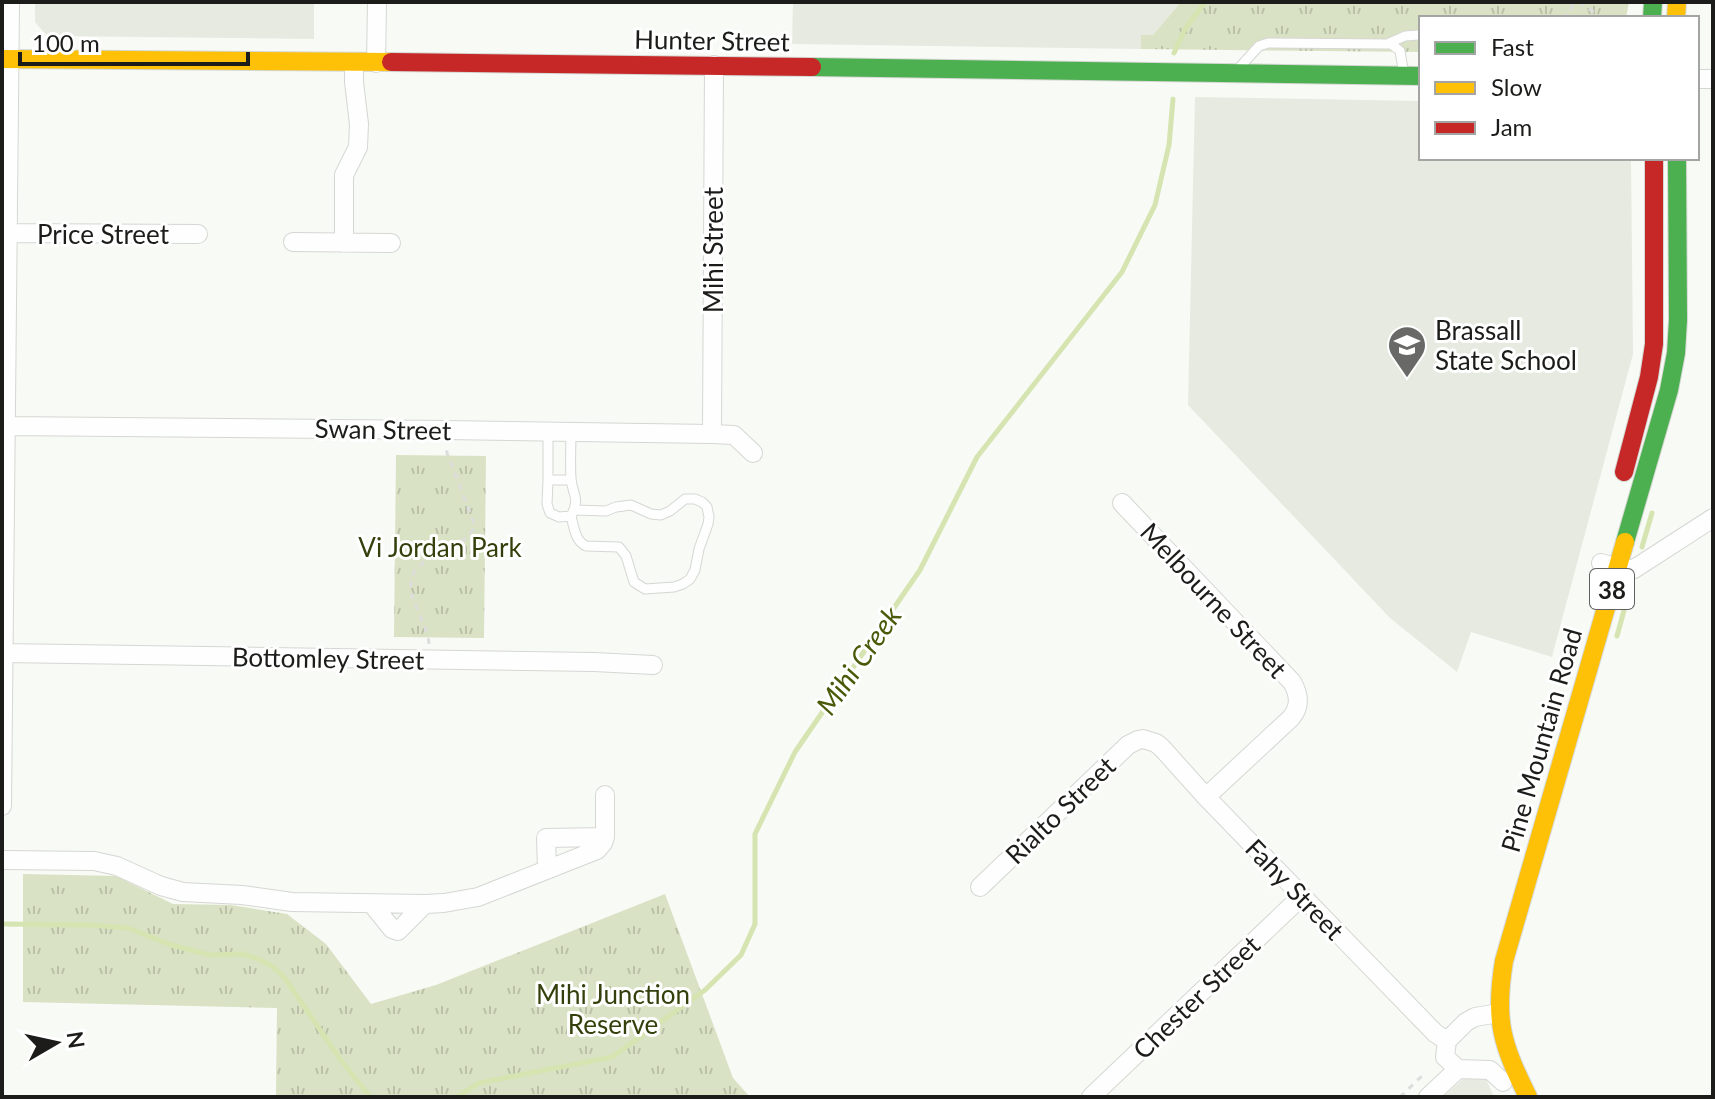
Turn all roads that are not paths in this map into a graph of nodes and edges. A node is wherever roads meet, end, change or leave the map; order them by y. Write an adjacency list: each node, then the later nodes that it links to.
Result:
1 (10, 2): 5 (street)
2 (377, 2): 7 (street)
3 (1387, 44): 4 (lane); 4 (lane); 9 (lane)
4 (1400, 51): 10 (lane)
5 (6, 59): 6 (main road, Hunter Street); 13 (street)
6 (354, 62): 7 (main road, Hunter Street); 16 (street)
7 (376, 63): 8 (main road, Hunter Street)
8 (714, 65): 9 (main road, Hunter Street); 22 (street, Mihi Street)
9 (1234, 73): 10 (main road, Hunter Street)
10 (1412, 76)
11 (1654, 160): 26 (main road)
12 (1677, 160): 30 (main road, Pine Mountain Road / 38)
13 (8, 233): 14 (street, Price Street); 18 (street)
14 (198, 234)
15 (293, 242): 16 (street)
16 (344, 243): 17 (street)
17 (391, 243)
18 (4, 294): 19 (street)
19 (6, 426): 20 (street, Swan Street); 31 (street)
20 (548, 431): 21 (street, Swan Street); 24 (lane)
21 (571, 432): 22 (street, Swan Street); 25 (lane)
22 (712, 434): 23 (street, Swan Street)
23 (753, 453)
24 (548, 480): 25 (lane); 28 (lane)
25 (571, 480): 28 (lane)
26 (1619, 491)
27 (1122, 503): 35 (street, Melbourne Street)
28 (573, 513): 28 (lane)
29 (1713, 518): 30 (street)
30 (1608, 560): 44 (main road, Pine Mountain Road / 38)
31 (3, 653): 32 (street, Bottomley Street); 36 (street)
32 (653, 665)
33 (1143, 739): 35 (street, Fahy Street); 40 (street, Rialto Street)
34 (605, 795): 37 (street)
35 (1206, 797): 41 (street, Fahy Street)
36 (2, 806)
37 (605, 837): 39 (street); 39 (street)
38 (2, 860): 42 (street)
39 (547, 870): 43 (street)
40 (980, 887)
41 (1302, 896): 45 (street, Fahy Street); 49 (street, Chester Street)
42 (372, 904): 43 (street); 43 (street)
43 (425, 904)
44 (1492, 1014): 45 (street); 46 (main road, Pine Mountain Road / 38)
45 (1447, 1041): 47 (street)
46 (1494, 1062): 47 (street); 48 (main road, Pine Mountain Road / 38); 51 (main road, Pine Mountain Road / 38)
47 (1458, 1069): 50 (street)
48 (1507, 1090)
49 (1091, 1097)
50 (1428, 1097)
51 (1528, 1097)

